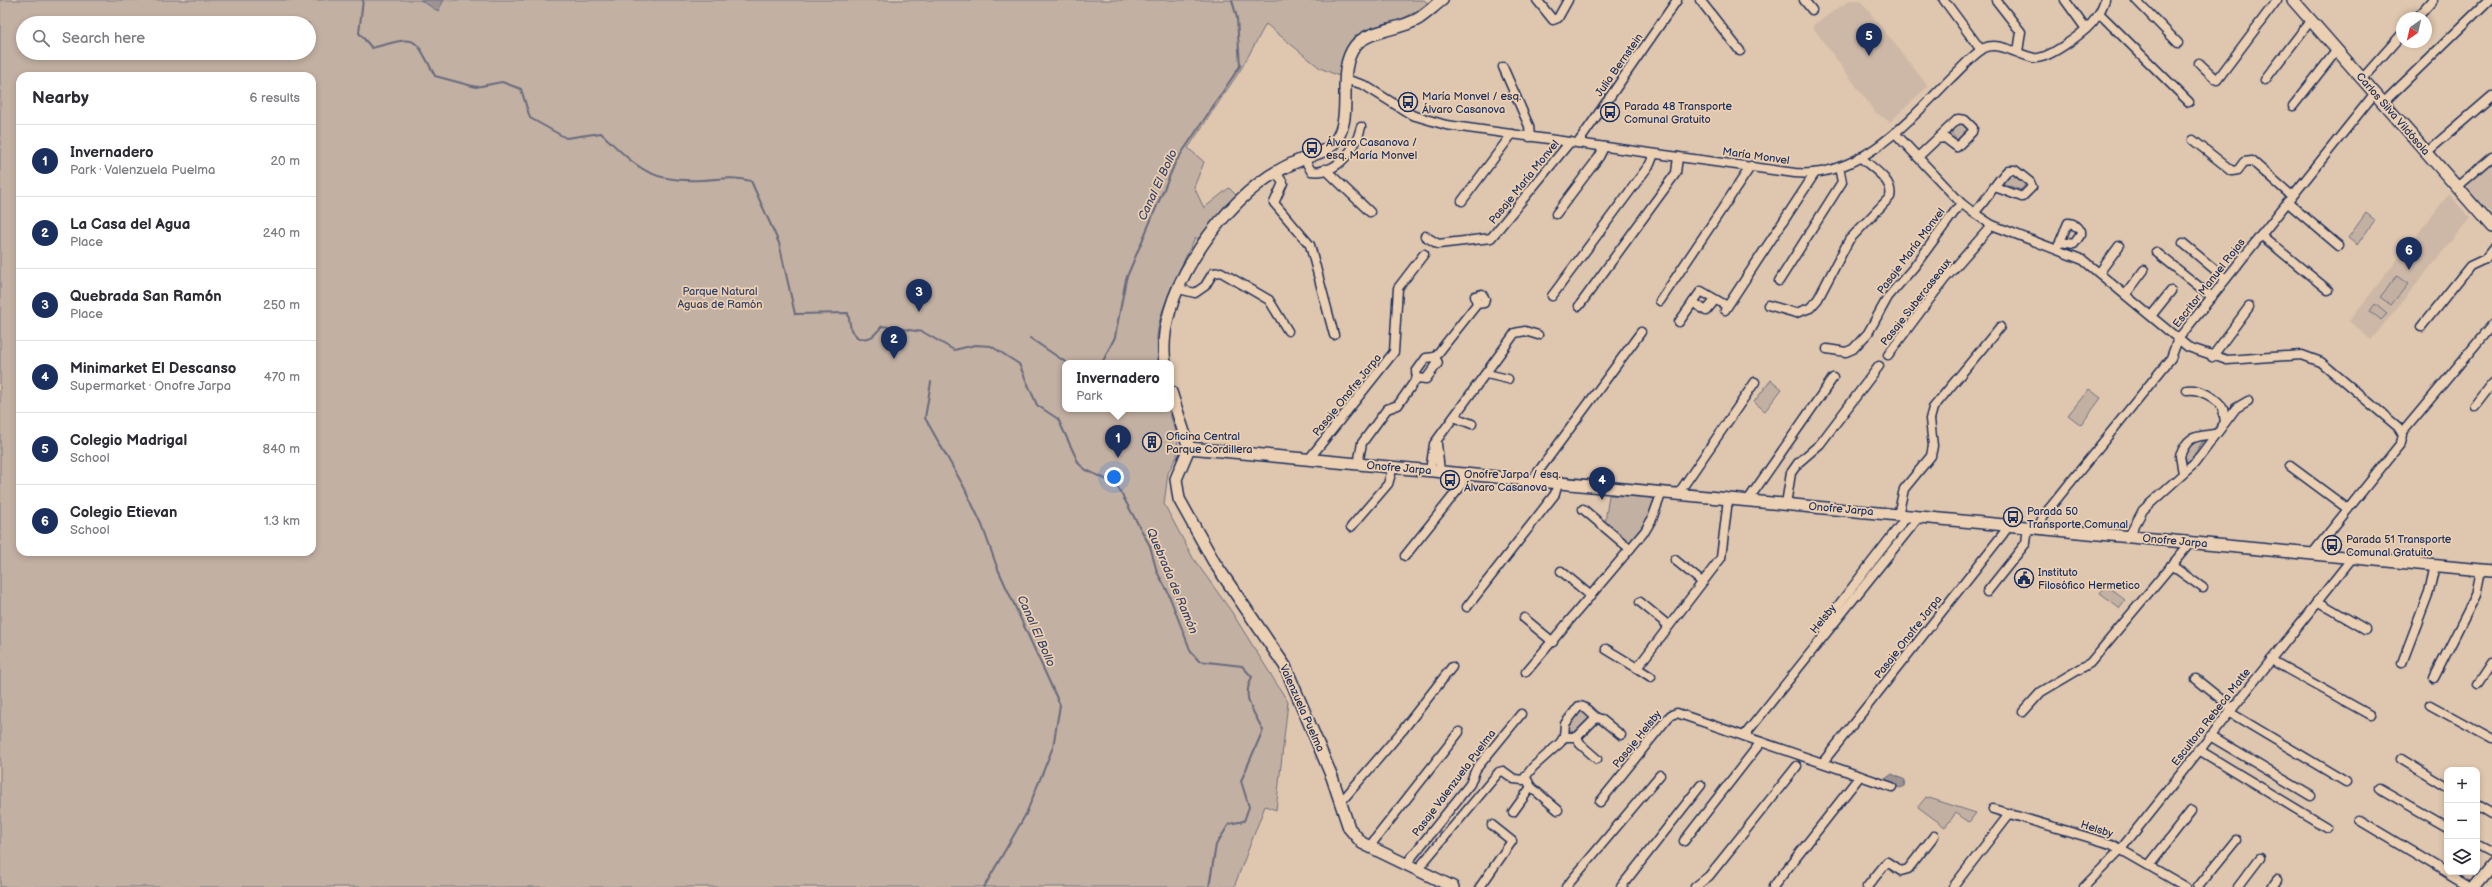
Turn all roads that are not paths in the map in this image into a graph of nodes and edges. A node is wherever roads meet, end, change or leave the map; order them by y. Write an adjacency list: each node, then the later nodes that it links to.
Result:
1 (1442, 0): 30 (street)
2 (1536, 0): 3 (street)
3 (1568, 0)
4 (1677, 0): 43 (street, Julia Bernstein)
5 (1700, 0): 25 (street)
6 (1804, 0): 16 (street)
7 (1944, 0): 23 (street)
8 (1996, 0): 26 (street)
9 (2065, 0): 20 (street)
10 (2105, 0): 18 (street)
11 (2136, 0): 22 (street)
12 (2277, 0): 27 (street)
13 (2433, 0): 17 (street)
14 (2489, 0): 35 (street)
15 (2295, 1): 19 (street, Carlos Silva Vildósola)
16 (1812, 10)
17 (2422, 12)
18 (2099, 13): 20 (street); 34 (street)
19 (2311, 20): 24 (street, Carlos Silva Vildósola); 31 (street)
20 (2086, 29): 26 (street)
21 (2396, 41): 29 (street)
22 (2178, 43)
23 (1981, 50): 26 (street); 38 (street, María Monvel)
24 (2337, 50): 29 (street, Carlos Silva Vildósola); 36 (street)
25 (1740, 51)
26 (2018, 52)
27 (2199, 62)
28 (1503, 67): 40 (street)
29 (2362, 78): 32 (street, Carlos Silva Vildósola)
30 (1345, 79): 39 (street, María Monvel); 51 (street)
31 (2265, 80)
32 (2375, 93): 35 (street, Carlos Silva Vildósola); 59 (street, Escritor Manuel Rojas)
33 (2492, 96): 45 (street)
34 (2189, 102)
35 (2383, 103): 45 (street, Carlos Silva Vildósola)
36 (2293, 106)
37 (1361, 127): 54 (street)
38 (1895, 133): 48 (street, María Monvel); 49 (street)
39 (1512, 134): 40 (street, María Monvel); 60 (street)
40 (1530, 137): 43 (street, María Monvel)
41 (1937, 139): 49 (street)
42 (2193, 140): 59 (street)
43 (1574, 143): 44 (street, María Monvel); 68 (street, Pasaje María Monvel)
44 (1604, 147): 46 (street, María Monvel); 64 (street)
45 (2427, 152): 58 (street, Carlos Silva Vildósola)
46 (1654, 154): 47 (street, María Monvel); 83 (street)
47 (1678, 157): 52 (street, María Monvel); 90 (street)
48 (1860, 157): 53 (street, María Monvel); 89 (street)
49 (1918, 157): 61 (street)
50 (2492, 157): 58 (street)
51 (1304, 158): 54 (street); 55 (street)
52 (1751, 166): 56 (street, María Monvel); 86 (street)
53 (1839, 166): 56 (street, María Monvel); 78 (street)
54 (1325, 169): 62 (street)
55 (1276, 172): 79 (street); 99 (street)
56 (1815, 173): 85 (street)
57 (1995, 187): 63 (street)
58 (2458, 188): 66 (street, Carlos Silva Vildósola)
59 (2289, 199): 67 (street, Escritor Manuel Rojas); 71 (street)
60 (1462, 201)
61 (1961, 203): 63 (street); 102 (street, Pasaje María Monvel)
62 (1370, 212)
63 (1974, 213): 65 (street)
64 (1556, 214)
65 (1992, 225): 76 (street); 103 (street, Pasaje Subercaseaux)
66 (2492, 227)
67 (2261, 235): 77 (street, Escritor Manuel Rojas); 80 (street)
68 (1425, 236)
69 (2184, 243): 77 (street)
70 (2119, 246): 76 (street)
71 (2339, 246)
72 (2492, 250): 96 (street)
73 (2156, 252): 84 (street)
74 (1424, 254): 126 (street, Pasaje Onofre Jarpa)
75 (2144, 270): 82 (street)
76 (2099, 273): 82 (street)
77 (2226, 279): 84 (street, Escritor Manuel Rojas)
78 (1780, 280)
79 (1179, 289): 97 (street); 106 (street)
80 (2328, 290)
81 (2171, 291): 92 (street)
82 (2126, 294): 92 (street)
83 (1552, 296)
84 (2212, 297): 101 (street, Escritor Manuel Rojas)
85 (1715, 300): 87 (street); 87 (street)
86 (1660, 301)
87 (1693, 302): 93 (street)
88 (1477, 304): 104 (street)
89 (1768, 305)
90 (1579, 306)
91 (2249, 307): 105 (street)
92 (2151, 316): 101 (street)
93 (1679, 322)
94 (2492, 325): 124 (street)
95 (2000, 327): 142 (street)
96 (2421, 327)
97 (1288, 331)
98 (1641, 332): 133 (street)
99 (1334, 335)
100 (1538, 335): 108 (street)
101 (2178, 340): 105 (street); 145 (street, Escritor Manuel Rojas)
102 (1827, 349)
103 (1888, 355)
104 (1435, 357): 109 (street); 109 (street)
105 (2212, 357): 124 (street)
106 (1165, 360)
107 (1879, 366): 139 (street)
108 (1487, 374): 111 (street); 120 (street)
109 (1418, 378): 127 (street)
110 (1833, 378): 138 (street)
111 (1508, 379)
112 (1755, 382): 136 (street)
113 (2492, 384): 117 (street)
114 (2187, 390): 119 (street)
115 (1174, 401): 125 (street)
116 (2248, 401): 118 (street)
117 (2475, 406)
118 (2236, 408): 119 (street); 121 (street)
119 (2223, 409): 121 (street)
120 (1454, 417): 122 (street); 130 (street)
121 (2225, 422): 123 (street)
122 (1472, 424)
123 (2214, 434): 131 (street); 131 (street)
124 (2402, 434): 141 (street)
125 (1189, 448): 126 (street, Onofre Jarpa); 210 (street, Valenzuela Puelma)
126 (1309, 459): 127 (street, Onofre Jarpa)
127 (1358, 464): 129 (street, Onofre Jarpa)
128 (2290, 466): 141 (street)
129 (1393, 467): 130 (street, Onofre Jarpa); 144 (street)
130 (1435, 471): 132 (street, Onofre Jarpa)
131 (2183, 473): 146 (street)
132 (1463, 474): 133 (street, Onofre Jarpa); 150 (street)
133 (1532, 480): 134 (street, Onofre Jarpa)
134 (1558, 482): 135 (street, Onofre Jarpa); 163 (street)
135 (1662, 492): 136 (street, Onofre Jarpa); 148 (street)
136 (1678, 494): 137 (street, Onofre Jarpa)
137 (1728, 498): 138 (street, Onofre Jarpa); 157 (street)
138 (1748, 500): 139 (street, Onofre Jarpa)
139 (1786, 504): 142 (street, Onofre Jarpa)
140 (1582, 509): 148 (street)
141 (2348, 509): 149 (street)
142 (1908, 516): 143 (street, Onofre Jarpa); 166 (street); 188 (street, Helsby)
143 (2008, 525): 145 (street, Onofre Jarpa); 197 (street, Pasaje Onofre Jarpa)
144 (1351, 527)
145 (2033, 527): 146 (street, Onofre Jarpa); 159 (street, Escritor Manuel Rojas)
146 (2129, 536): 147 (street, Onofre Jarpa)
147 (2191, 542): 149 (street, Onofre Jarpa); 153 (street)
148 (1630, 549): 160 (street)
149 (2312, 554): 151 (street, Onofre Jarpa)
150 (1405, 556)
151 (2353, 557): 154 (street, Onofre Jarpa); 161 (street, Escultora Rebeca Matte)
152 (1675, 560): 157 (street)
153 (2171, 565): 158 (street); 182 (street)
154 (2435, 565): 155 (street, Onofre Jarpa); 171 (street)
155 (2487, 570): 177 (street)
156 (1561, 571): 160 (street)
157 (1702, 582): 165 (street)
158 (2203, 588)
159 (1987, 592)
160 (1592, 596): 168 (street)
161 (2317, 601): 167 (street); 170 (street, Escultora Rebeca Matte)
162 (1640, 602): 165 (street)
163 (1467, 607)
164 (1524, 618): 168 (street)
165 (1669, 626): 174 (street)
166 (1821, 628)
167 (2365, 629)
168 (1553, 642): 175 (street)
169 (1606, 649): 174 (street)
170 (2271, 660): 181 (street, Escultora Rebeca Matte); 184 (street)
171 (2402, 663)
172 (2492, 663): 179 (street)
173 (1452, 667): 210 (street)
174 (1637, 668): 176 (street)
175 (1526, 672)
176 (1651, 676)
177 (2434, 678)
178 (2196, 679): 181 (street)
179 (2478, 684)
180 (2430, 705): 192 (street)
181 (2231, 710): 189 (street, Escultora Rebeca Matte); 202 (street)
182 (2022, 712)
183 (1521, 714): 230 (street, Pasaje Valenzuela Puelma)
184 (2370, 715)
185 (1596, 718): 187 (street); 190 (street); 191 (street)
186 (1459, 732): 225 (street)
187 (1621, 735)
188 (1744, 736): 193 (street); 209 (street, Pasaje Helsby)
189 (2210, 736): 194 (street, Escultora Rebeca Matte); 208 (street)
190 (1564, 737): 191 (street); 201 (street)
191 (1577, 737): 195 (street)
192 (2492, 739)
193 (1761, 742): 197 (street); 224 (street)
194 (2199, 750): 221 (street); 227 (street, Escultora Rebeca Matte)
195 (1598, 759)
196 (2401, 759): 204 (street)
197 (1823, 762): 200 (street)
198 (1797, 766): 238 (street)
199 (1660, 775): 236 (street)
200 (1860, 776): 206 (street); 239 (street)
201 (1526, 778): 205 (street); 233 (street)
202 (2346, 782)
203 (1701, 785): 237 (street)
204 (2444, 785)
205 (1532, 787): 213 (street); 215 (street)
206 (1892, 787)
207 (2379, 788): 220 (street)
208 (2312, 796)
209 (1600, 802)
210 (1340, 803): 225 (street, Valenzuela Puelma)
211 (2480, 807): 217 (street)
212 (1993, 808): 216 (street, Helsby)
213 (1558, 810)
214 (2192, 811): 232 (street)
215 (1513, 812)
216 (2010, 813): 227 (street, Helsby); 241 (street)
217 (2492, 814)
218 (2359, 820): 246 (street)
219 (1492, 825): 235 (street)
220 (2444, 825)
221 (2326, 827)
222 (1934, 836): 240 (street)
223 (2236, 840): 244 (street)
224 (1684, 841)
225 (1369, 847): 230 (street, Valenzuela Puelma)
226 (2480, 847): 228 (street)
227 (2121, 850): 232 (street, Helsby); 242 (street, Escultora Rebeca Matte)
228 (2492, 853)
229 (2260, 858): 245 (street)
230 (1406, 864): 233 (street, Valenzuela Puelma)
231 (2492, 864): 246 (street)
232 (2148, 865): 243 (street, Helsby)
233 (1417, 870): 234 (street, Valenzuela Puelma)
234 (1453, 887)
235 (1480, 887)
236 (1566, 887)
237 (1622, 887)
238 (1695, 887)
239 (1773, 887)
240 (1867, 887)
241 (1953, 887)
242 (2084, 887)
243 (2186, 887)
244 (2198, 887)
245 (2238, 887)
246 (2472, 887)

